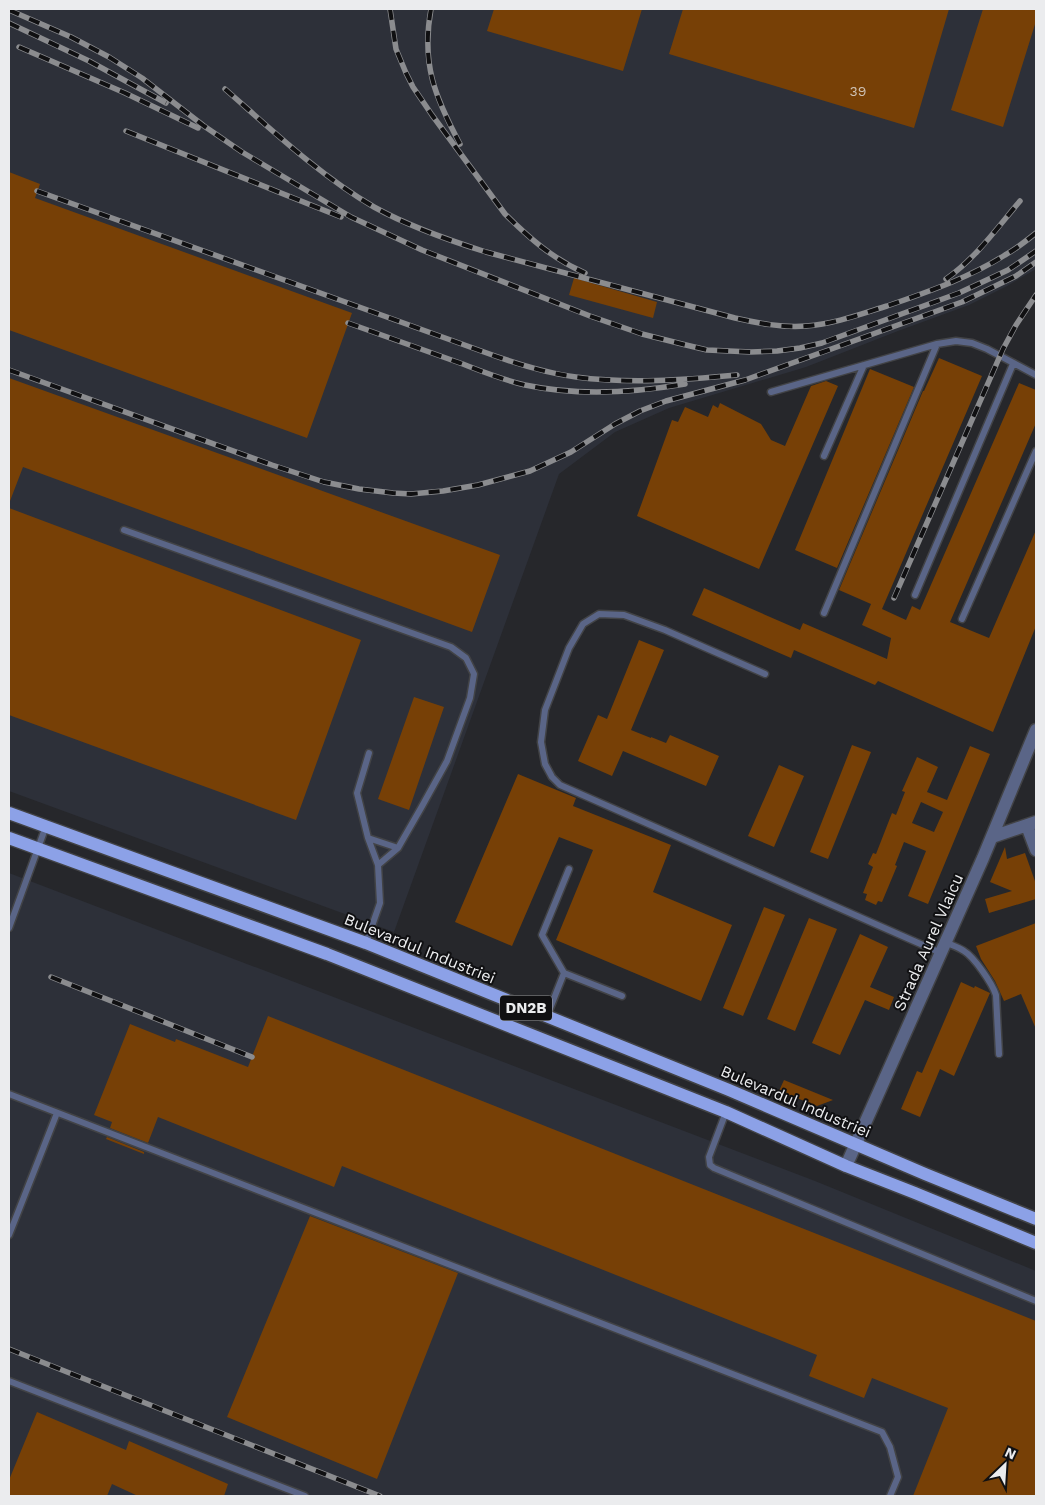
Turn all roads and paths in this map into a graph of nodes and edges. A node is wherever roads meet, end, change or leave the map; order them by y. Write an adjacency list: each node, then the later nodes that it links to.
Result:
1 (937, 344): 2 (lane); 3 (lane); 10 (lane)
2 (1012, 364): 4 (lane); 9 (lane)
3 (864, 365): 5 (lane); 7 (lane)
4 (1036, 375)
5 (771, 392)
6 (1036, 451): 11 (lane)
7 (824, 456)
8 (124, 530): 21 (lane)
9 (914, 596)
10 (824, 613)
11 (962, 619)
12 (764, 674): 28 (lane)
13 (1036, 730): 18 (street, Strada Aurel Vlaicu)
14 (369, 753): 20 (lane)
15 (9, 812): 17 (main road, Bulevardul Industriei / DN2B)
16 (1032, 824): 18 (street); 23 (street)
17 (46, 826): 22 (lane); 27 (main road, Bulevardul Industriei / DN2B)
18 (992, 837): 28 (street, Strada Aurel Vlaicu)
19 (9, 838): 22 (main road, DN2B)
20 (368, 838): 21 (lane); 24 (lane)
21 (398, 848): 24 (lane)
22 (38, 849): 26 (lane); 34 (main road, DN2B)
23 (1036, 850)
24 (378, 865): 27 (lane)
25 (569, 870): 29 (lane)
26 (9, 928)
27 (366, 943): 31 (main road, Bulevardul Industriei / DN2B)
28 (943, 948): 32 (lane); 36 (street, Strada Aurel Vlaicu)
29 (564, 972): 30 (lane); 31 (lane)
30 (622, 996)
31 (547, 1016): 36 (main road, Bulevardul Industriei / DN2B)
32 (999, 1054)
33 (9, 1094): 35 (lane)
34 (726, 1112): 37 (main road, DN2B); 41 (lane)
35 (57, 1113): 39 (lane); 44 (lane)
36 (856, 1144): 37 (street, Strada Aurel Vlaicu); 38 (main road, Bulevardul Industriei / DN2B)
37 (846, 1166): 40 (main road, DN2B)
38 (1035, 1216)
39 (9, 1236)
40 (1036, 1243)
41 (1036, 1301)
42 (9, 1381): 43 (lane)
43 (305, 1496)
44 (890, 1496)

